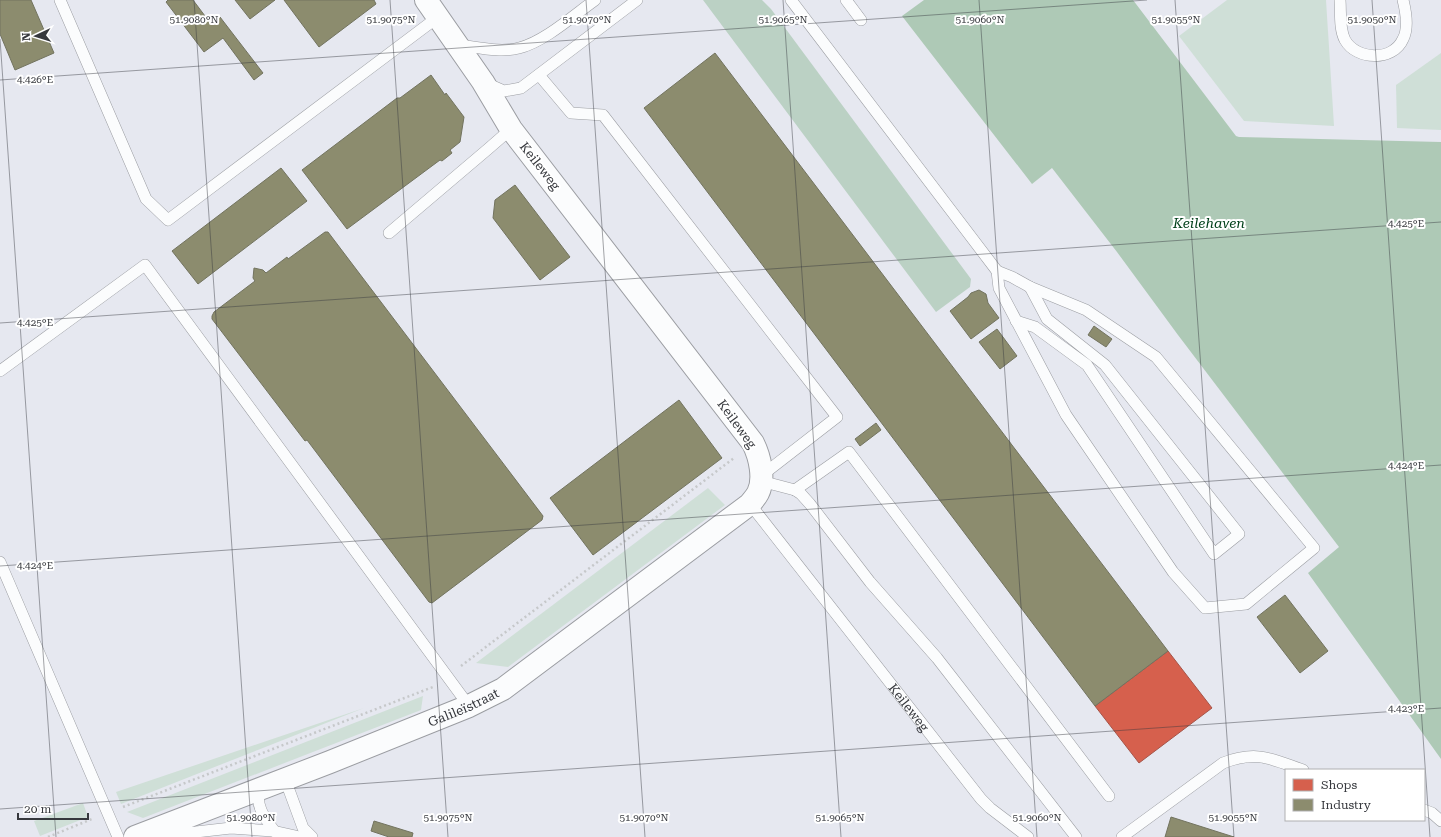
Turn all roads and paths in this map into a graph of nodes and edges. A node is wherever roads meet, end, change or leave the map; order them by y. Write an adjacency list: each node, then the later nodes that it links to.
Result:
1 (60, 0): 8 (lane)
2 (595, 0): 10 (lane)
3 (637, 0): 11 (lane)
4 (791, 0): 15 (lane)
5 (846, 0): 9 (lane)
6 (1340, 0): 7 (lane)
7 (1403, 0)
8 (432, 9): 10 (street, Keileweg)
9 (861, 20)
10 (457, 45): 12 (street, Keileweg)
11 (538, 75): 12 (lane); 19 (lane)
12 (483, 82): 13 (street, Keileweg)
13 (511, 128): 14 (lane); 19 (street, Keileweg)
14 (389, 233)
15 (997, 271): 16 (lane); 17 (lane)
16 (1030, 287): 17 (lane); 17 (lane)
17 (1016, 321)
18 (0, 371): 23 (lane)
19 (761, 478): 20 (lane); 21 (street, Keileweg)
20 (795, 490): 27 (lane); 36 (lane)
21 (750, 504): 23 (street, Galileïstraat); 35 (lane, Keileweg)
22 (0, 562): 32 (lane)
23 (469, 706): 25 (street, Galileïstraat)
24 (1300, 769): 37 (lane)
25 (285, 779): 26 (street, Galileïstraat); 34 (lane)
26 (262, 788): 30 (lane); 31 (street, Galileïstraat)
27 (1109, 796)
28 (1425, 810): 29 (lane)
29 (1441, 821)
30 (275, 832): 31 (lane); 33 (lane)
31 (139, 835)
32 (118, 837)
33 (300, 837)
34 (312, 837)
35 (1028, 837)
36 (1076, 837)
37 (1122, 837)

